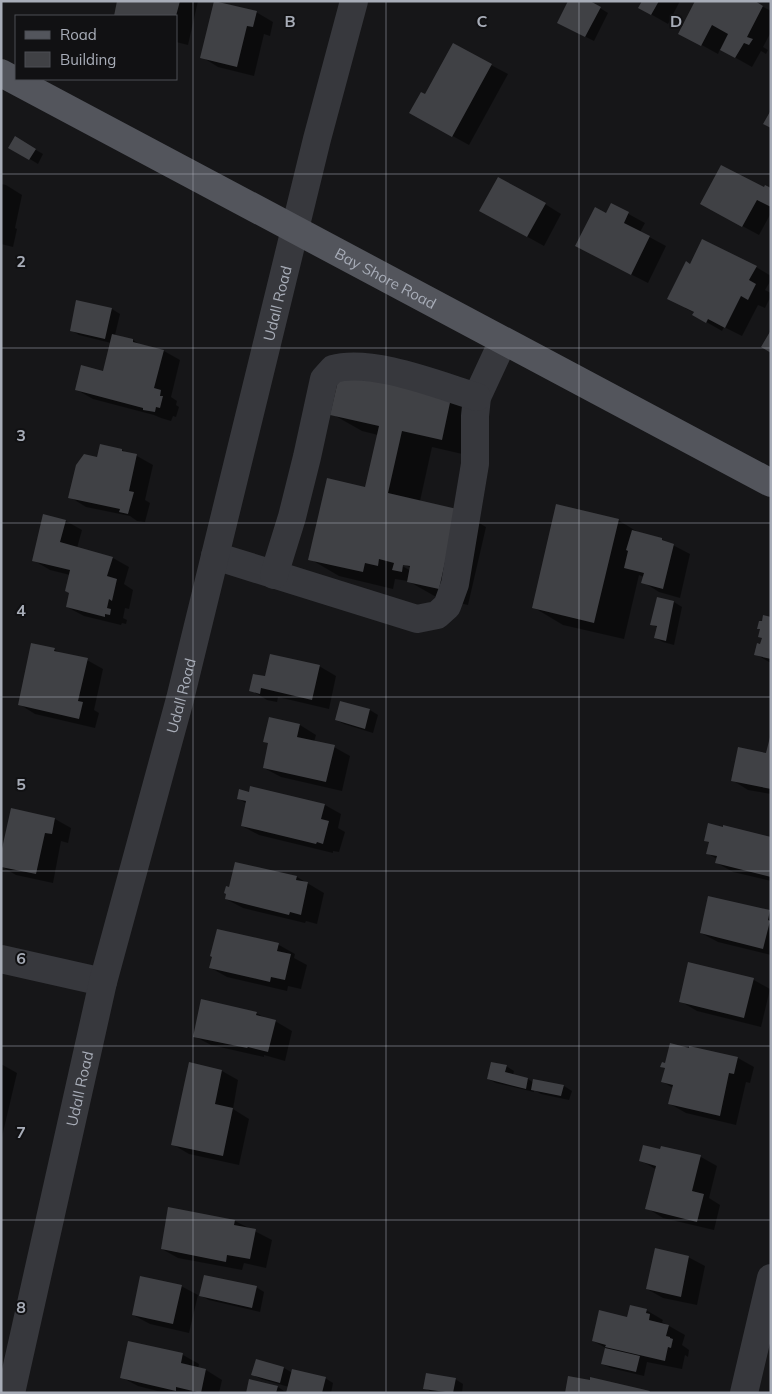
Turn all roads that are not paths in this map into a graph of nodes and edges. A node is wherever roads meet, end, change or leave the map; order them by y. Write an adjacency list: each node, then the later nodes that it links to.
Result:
1 (354, 1): 3 (street, Udall Road)
2 (1, 74): 3 (main road, Bay Shore Road)
3 (294, 230): 4 (main road, Bay Shore Road); 7 (street, Udall Road)
4 (503, 341): 5 (street); 6 (main road, Bay Shore Road)
5 (477, 397): 8 (street); 8 (street)
6 (771, 483)
7 (215, 556): 8 (street); 10 (street, Udall Road)
8 (274, 575)
9 (1, 959): 10 (street)
10 (103, 982): 12 (street, Udall Road)
11 (771, 1278): 13 (street)
12 (11, 1393)
13 (744, 1393)

